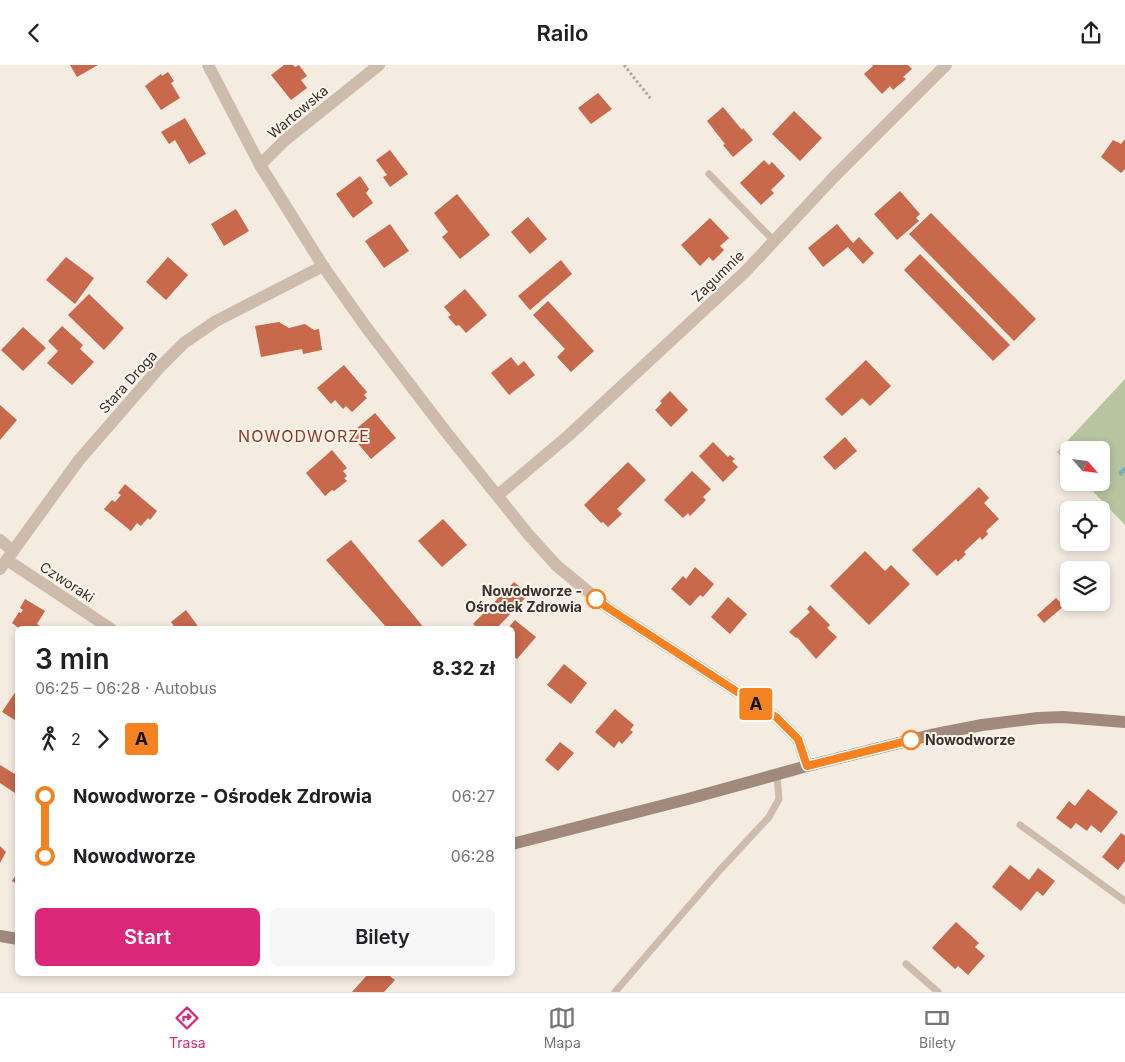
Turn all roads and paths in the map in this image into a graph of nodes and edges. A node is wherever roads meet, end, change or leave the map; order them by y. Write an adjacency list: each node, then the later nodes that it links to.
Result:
1 (208, 65): 6 (street)
2 (380, 65): 6 (street, Wartowska)
3 (624, 65): 5 (path)
4 (946, 65): 8 (street, Zagumnie)
5 (651, 99)
6 (260, 165): 9 (street)
7 (709, 174): 8 (lane)
8 (774, 241): 10 (street, Zagumnie)
9 (324, 265): 10 (street); 12 (street, Stara Droga)
10 (498, 495): 15 (street)
11 (0, 540): 12 (street, Czworaki)
12 (7, 560): 13 (street, Czworaki)
13 (106, 626)
14 (1125, 722): 15 (main road)
15 (807, 766): 16 (main road)
16 (777, 775): 18 (main road); 23 (lane)
17 (1020, 825): 19 (lane)
18 (515, 843)
19 (1125, 901)
20 (0, 936): 21 (main road)
21 (15, 938)
22 (906, 965): 24 (lane)
23 (615, 992)
24 (938, 992)

